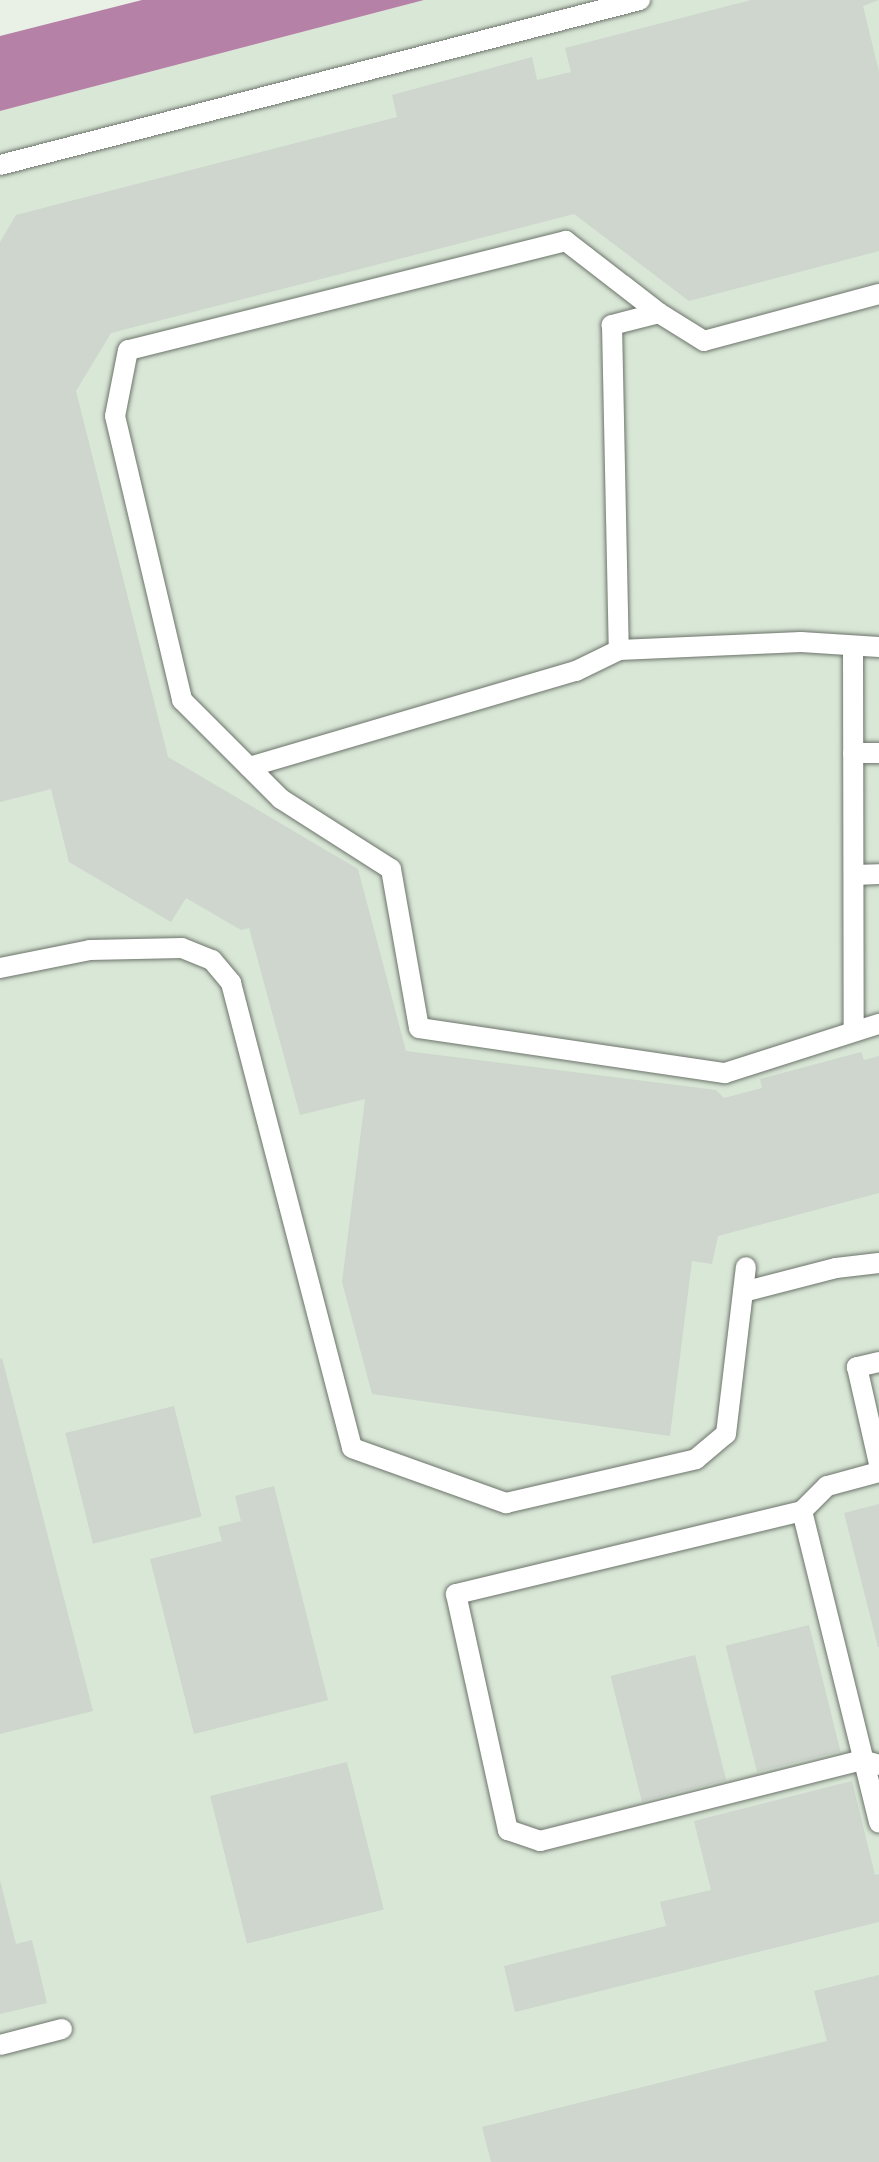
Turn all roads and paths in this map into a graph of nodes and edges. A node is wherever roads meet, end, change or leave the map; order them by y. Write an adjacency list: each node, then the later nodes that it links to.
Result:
1 (640, 0): 2 (lane)
2 (0, 165)
3 (879, 294): 4 (lane)
4 (659, 313): 7 (lane); 10 (lane)
5 (879, 647): 6 (lane)
6 (853, 648): 7 (lane); 8 (lane)
7 (618, 650): 10 (lane)
8 (853, 753): 9 (lane); 12 (lane)
9 (879, 753)
10 (249, 767): 15 (lane)
11 (879, 874): 12 (lane)
12 (854, 875): 15 (lane)
13 (0, 968): 18 (lane)
14 (879, 1024): 15 (lane)
15 (854, 1031)
16 (879, 1263): 18 (lane)
17 (746, 1267): 18 (lane)
18 (743, 1292)
19 (879, 1362): 20 (lane)
20 (879, 1464)
21 (879, 1472): 22 (lane)
22 (802, 1511): 23 (lane); 23 (lane)
23 (871, 1763): 24 (lane)
24 (879, 1823)
25 (62, 2029): 26 (lane)
26 (0, 2045)

